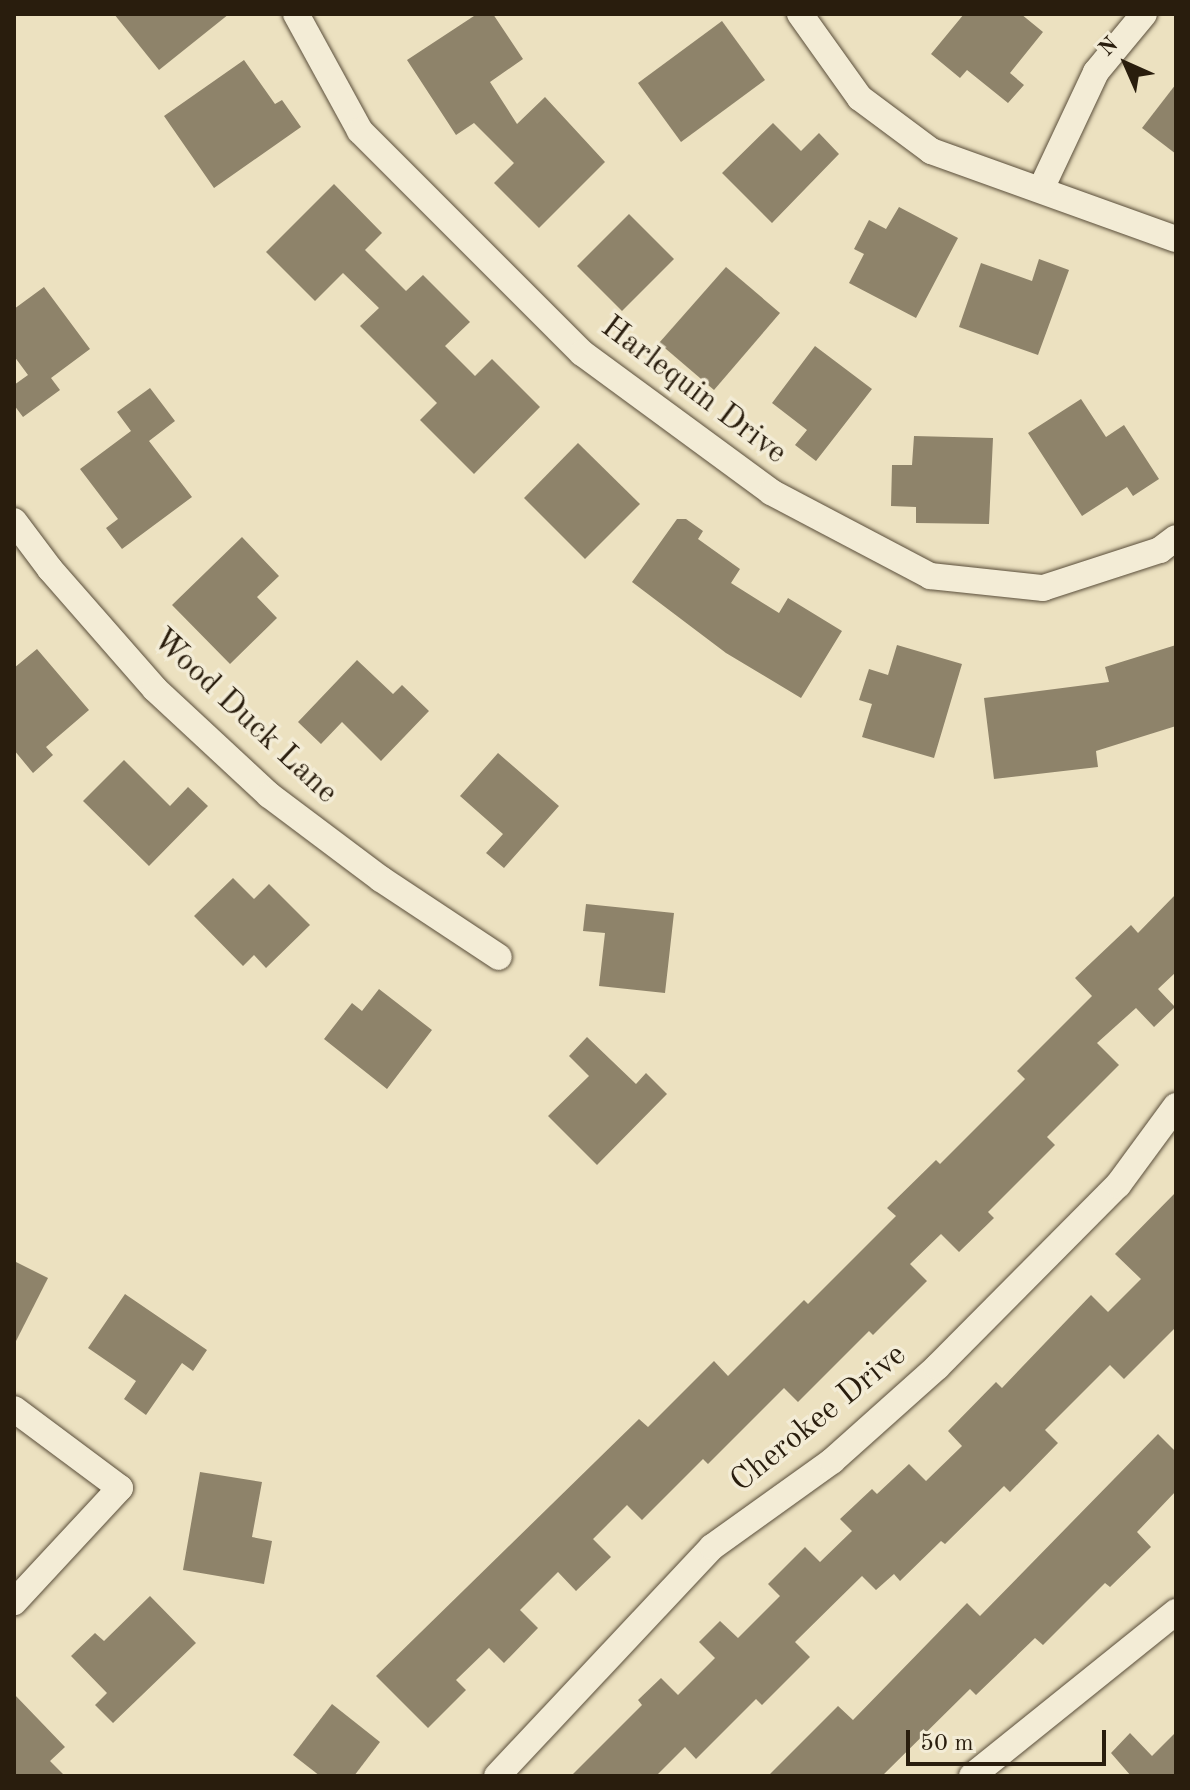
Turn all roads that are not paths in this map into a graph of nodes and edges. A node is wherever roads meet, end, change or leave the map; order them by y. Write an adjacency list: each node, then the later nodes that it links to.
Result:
1 (296, 14): 7 (street, Harlequin Drive)
2 (800, 14): 4 (street)
3 (1144, 14): 4 (street)
4 (1041, 189): 5 (street)
5 (1176, 239)
6 (14, 521): 8 (street, Wood Duck Lane)
7 (1176, 538)
8 (499, 957)
9 (1176, 1106): 13 (street, Cherokee Drive)
10 (14, 1409): 11 (street)
11 (14, 1602)
12 (1176, 1612): 14 (street)
13 (497, 1776)
14 (972, 1776)

